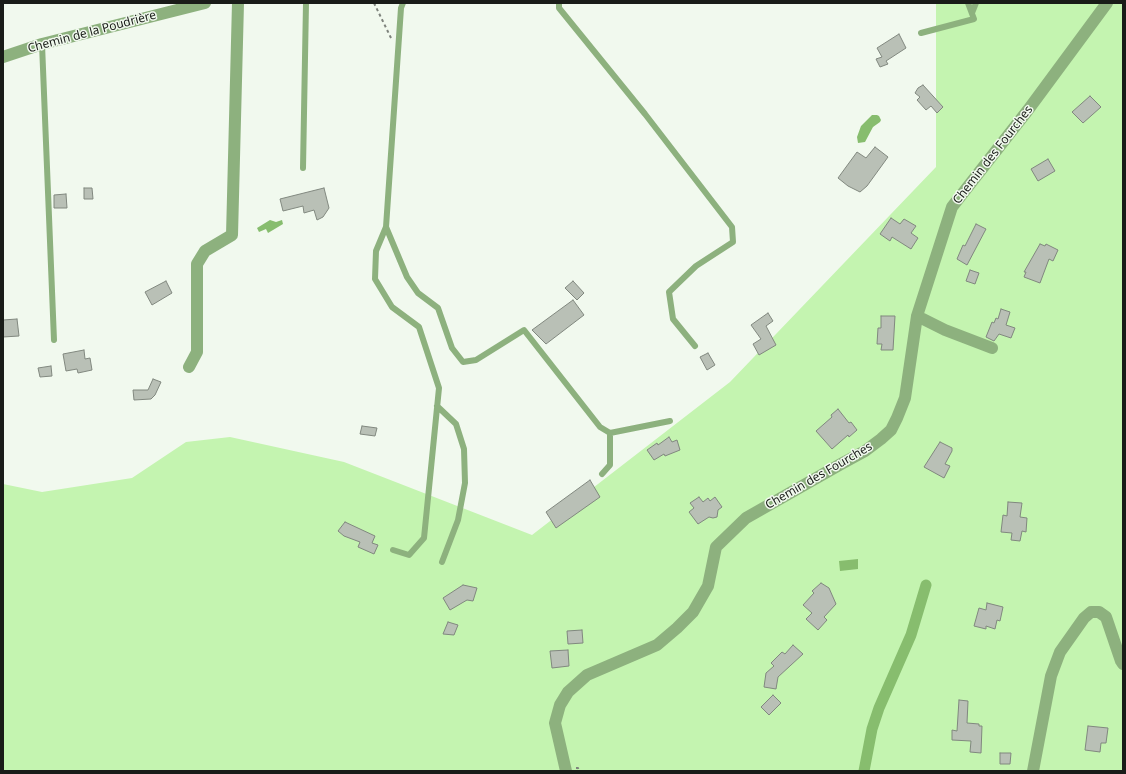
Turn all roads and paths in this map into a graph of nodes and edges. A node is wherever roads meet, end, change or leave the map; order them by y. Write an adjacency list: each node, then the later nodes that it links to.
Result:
1 (205, 3): 12 (street, Chemin de la Poudrière)
2 (238, 3): 21 (street)
3 (306, 3): 15 (lane)
4 (374, 3): 13 (path)
5 (403, 3): 13 (lane)
6 (559, 3): 19 (lane)
7 (968, 3): 10 (lane)
8 (976, 3): 10 (lane)
9 (1107, 3): 17 (street, Chemin des Fourches)
10 (972, 13): 11 (lane)
11 (921, 33)
12 (42, 44): 14 (street, Chemin de la Poudrière); 18 (lane)
13 (398, 53): 16 (lane)
14 (3, 57)
15 (303, 168)
16 (386, 227): 22 (lane); 24 (lane)
17 (917, 316): 20 (street); 29 (street, Chemin des Fourches)
18 (54, 340)
19 (695, 346)
20 (992, 348)
21 (189, 367)
22 (437, 406): 26 (lane); 27 (lane)
23 (670, 421): 24 (lane)
24 (610, 433): 25 (lane)
25 (602, 474)
26 (393, 550)
27 (442, 562)
28 (1123, 664): 30 (street)
29 (566, 771)
30 (1033, 771)

